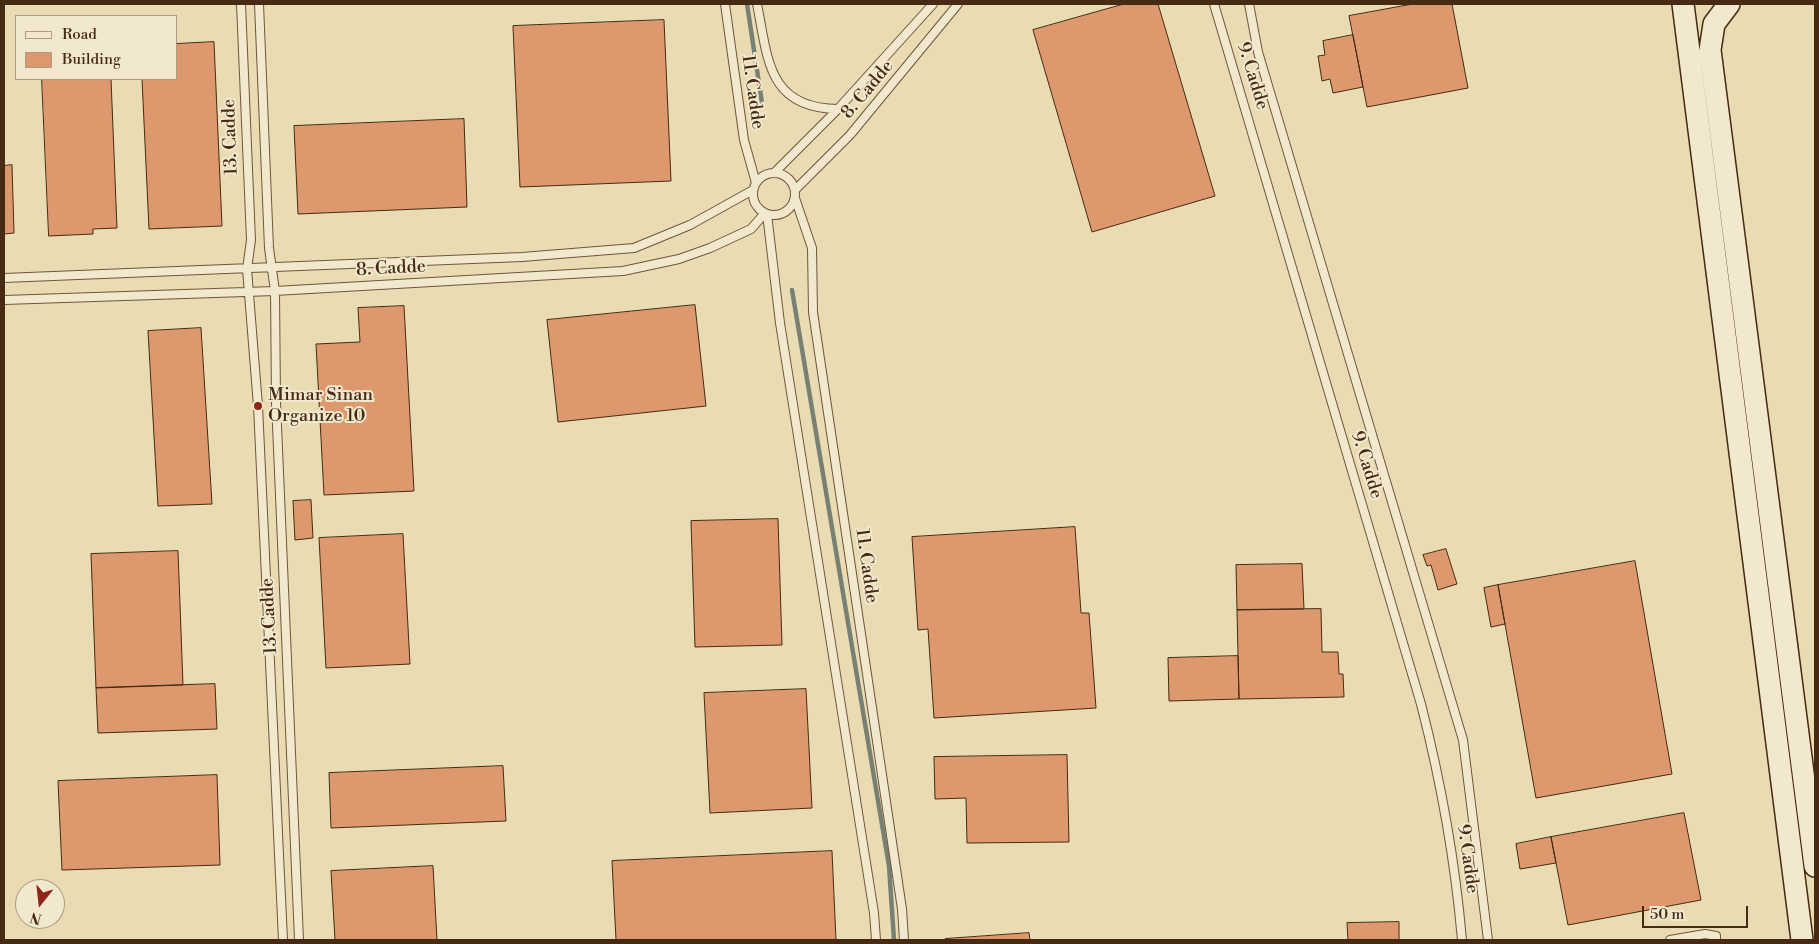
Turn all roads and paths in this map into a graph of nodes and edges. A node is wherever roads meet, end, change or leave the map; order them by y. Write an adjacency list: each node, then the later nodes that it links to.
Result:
1 (241, 4): 17 (lane, 13. Cadde)
2 (259, 4): 16 (lane, 13. Cadde)
3 (725, 4): 13 (lane, 11. Cadde)
4 (757, 4): 11 (lane, 11. Cadde)
5 (933, 4): 11 (lane, 8. Cadde)
6 (958, 4): 14 (lane, 8. Cadde)
7 (1214, 4): 27 (lane, 9. Cadde)
8 (1249, 4): 28 (lane, 9. Cadde)
9 (1683, 4): 31 (street)
10 (1729, 4): 22 (street)
11 (838, 109): 12 (lane, 8. Cadde)
12 (774, 173): 13 (lane); 14 (lane)
13 (754, 187): 15 (lane); 16 (lane, 8. Cadde)
14 (795, 194): 15 (lane); 26 (lane, 11. Cadde)
15 (766, 213): 19 (lane, 8. Cadde); 25 (lane)
16 (273, 268): 17 (lane, 8. Cadde); 19 (lane, 13. Cadde)
17 (247, 269): 18 (lane, 8. Cadde); 20 (lane, 13. Cadde)
18 (4, 278)
19 (275, 291): 20 (lane, 8. Cadde); 24 (lane, 13. Cadde)
20 (249, 292): 21 (lane, 8. Cadde); 23 (lane, 13. Cadde)
21 (4, 300)
22 (1815, 866)
23 (283, 940)
24 (299, 940)
25 (876, 940)
26 (904, 940)
27 (1462, 940)
28 (1488, 940)
29 (1670, 940): 30 (lane)
30 (1716, 940)
31 (1802, 940)

